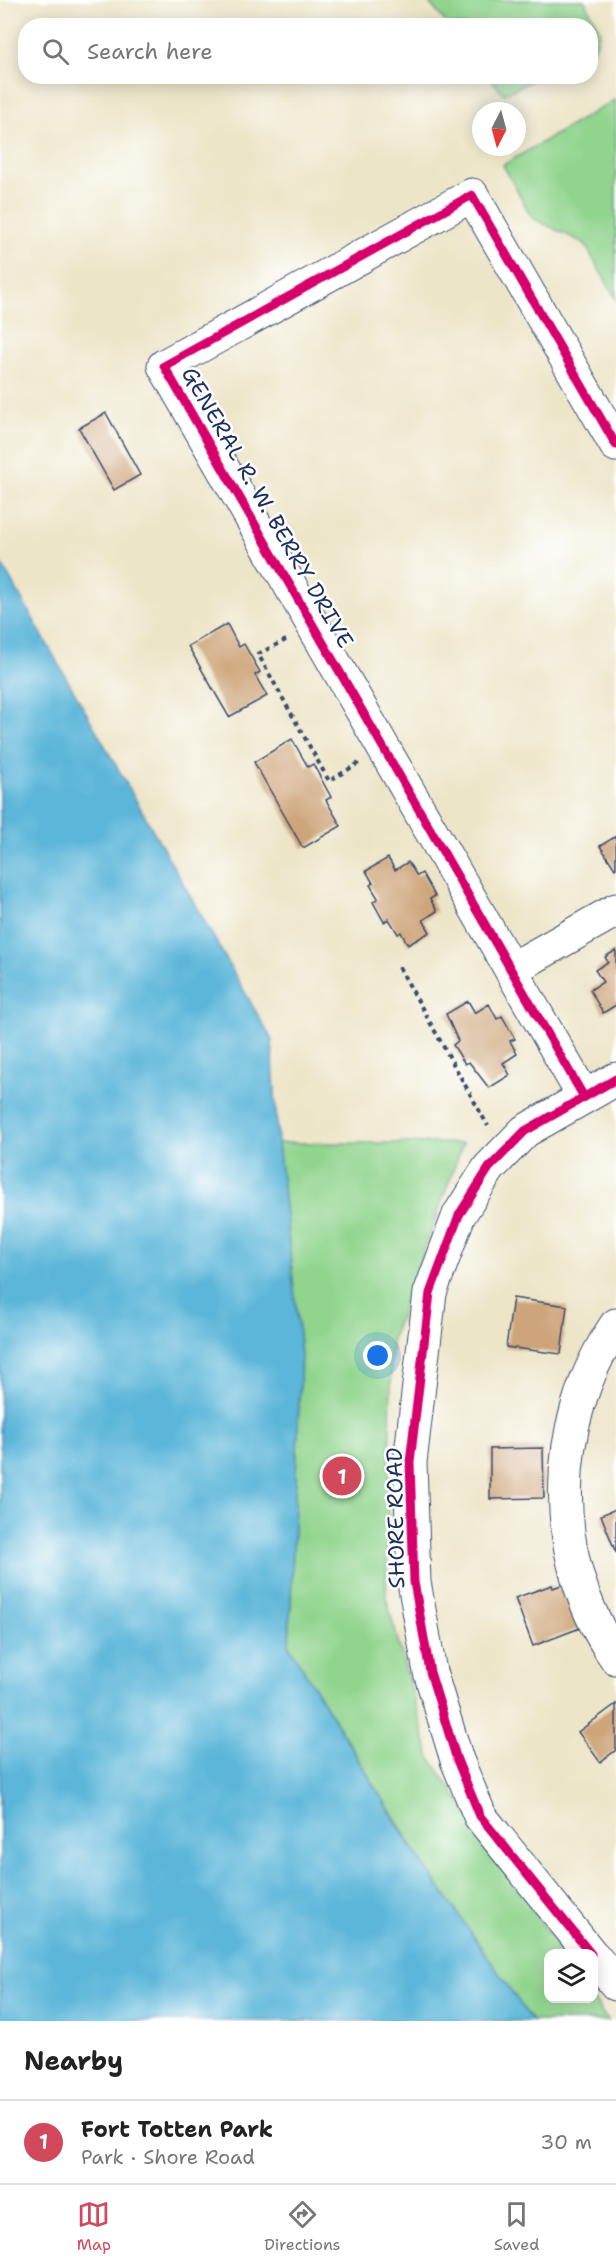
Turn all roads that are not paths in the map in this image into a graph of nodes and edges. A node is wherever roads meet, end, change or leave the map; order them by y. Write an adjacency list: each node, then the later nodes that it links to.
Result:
1 (616, 445): 3 (street, GENERAL R. W. BERRY DRIVE)
2 (616, 910): 3 (street)
3 (512, 969): 5 (street, GENERAL R. W. BERRY DRIVE)
4 (616, 1079): 5 (street, SHORE ROAD)
5 (584, 1097): 8 (street, SHORE ROAD)
6 (616, 1325): 7 (street)
7 (616, 1658)
8 (587, 1949)
9 (598, 1962): 10 (street, SHORE ROAD)
10 (616, 1984)

